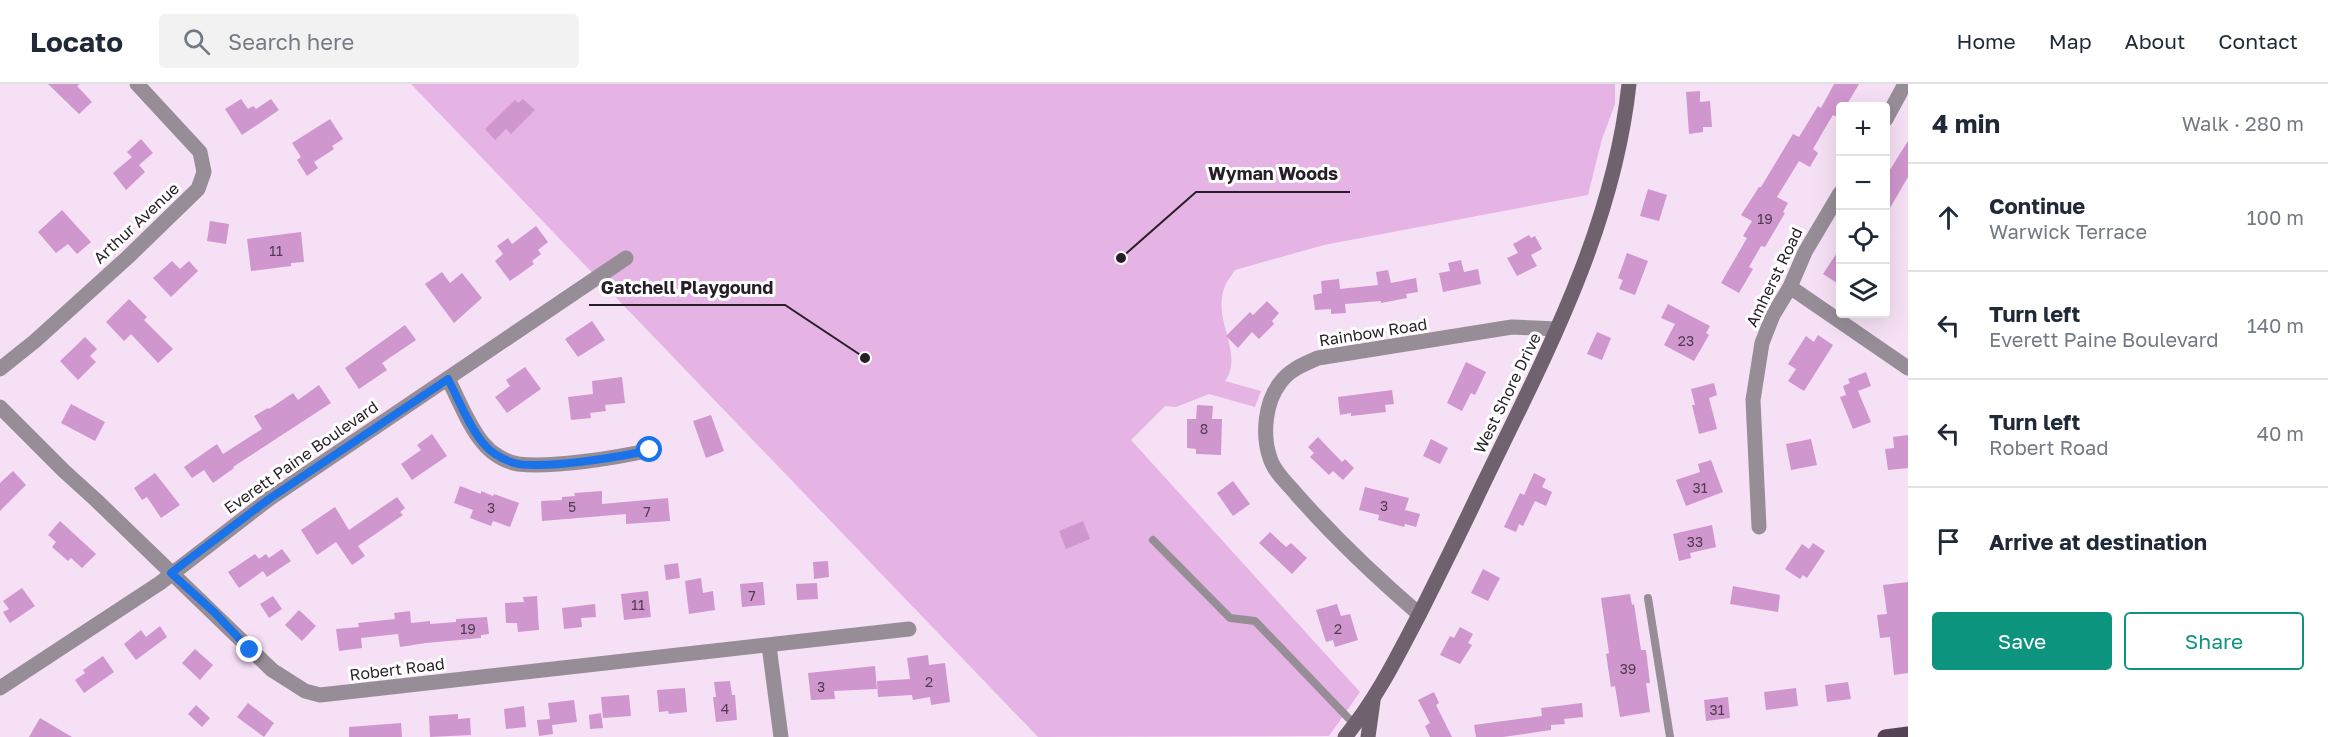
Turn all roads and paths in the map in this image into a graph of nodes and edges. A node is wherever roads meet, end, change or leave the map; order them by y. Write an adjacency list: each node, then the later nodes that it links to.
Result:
1 (137, 84): 10 (street, Arthur Avenue)
2 (1629, 84): 8 (main road, West Shore Drive)
3 (1905, 84): 4 (street)
4 (1890, 112)
5 (1836, 200): 7 (street, Amherst Road)
6 (626, 258): 11 (street, Everett Paine Boulevard)
7 (1790, 287): 9 (street); 14 (street, Amherst Road)
8 (1557, 329): 18 (main road, West Shore Drive); 18 (street, Rainbow Road)
9 (1908, 368)
10 (0, 369)
11 (448, 379): 13 (street); 16 (street, Everett Paine Boulevard)
12 (0, 407): 16 (street, Robert Road)
13 (650, 450)
14 (1760, 527)
15 (1153, 540): 23 (lane)
16 (171, 573): 20 (street, Robert Road); 21 (street, Everett Paine Boulevard)
17 (1648, 598): 27 (lane)
18 (1419, 614): 22 (main road, West Shore Drive)
19 (909, 629): 20 (street, Robert Road)
20 (769, 646): 25 (street)
21 (0, 688)
22 (1373, 701): 23 (main road, West Shore Drive); 26 (main road)
23 (1354, 733)
24 (1908, 734): 28 (main road)
25 (781, 737)
26 (1368, 737)
27 (1670, 737)
28 (1885, 737)

